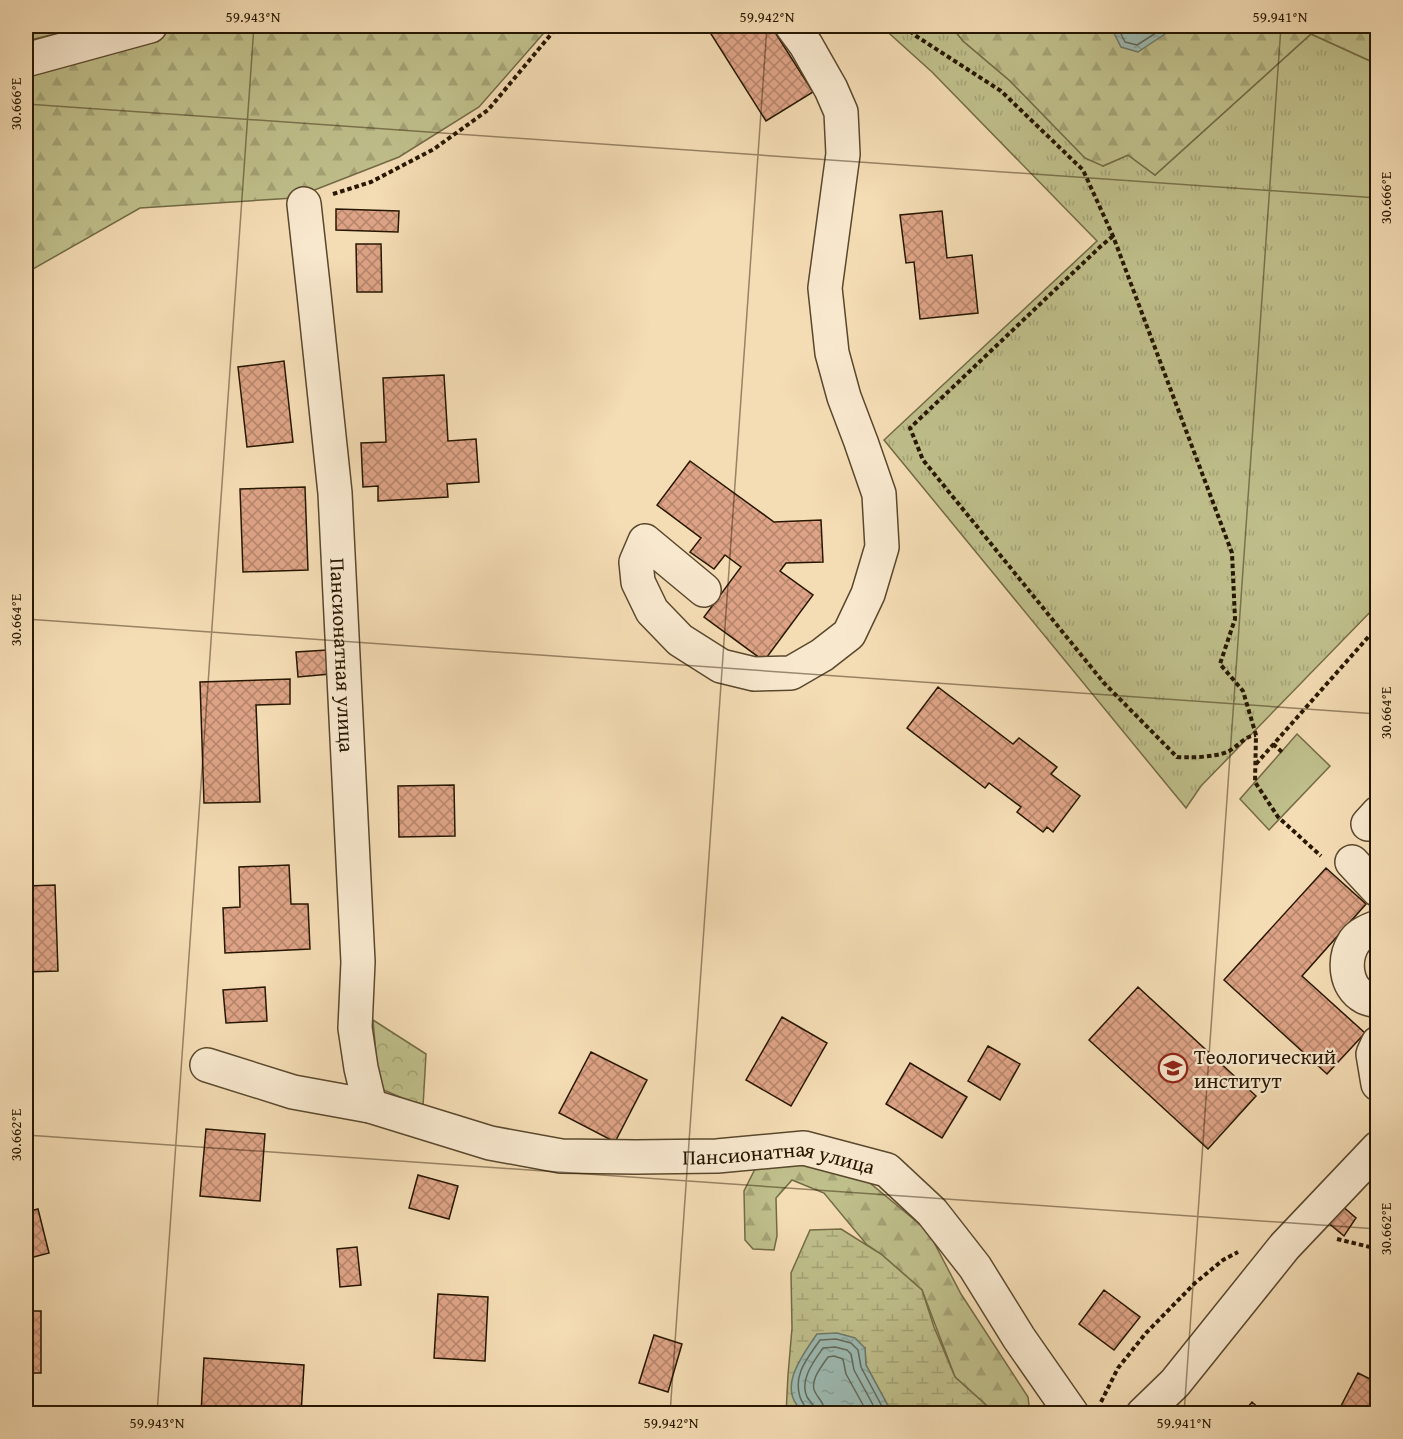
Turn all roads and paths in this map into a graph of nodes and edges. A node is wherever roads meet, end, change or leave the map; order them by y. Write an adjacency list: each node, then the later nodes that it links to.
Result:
1 (150, 26): 5 (street)
2 (558, 26): 6 (path)
3 (792, 26): 8 (street)
4 (904, 26): 7 (path)
5 (26, 60)
6 (304, 204): 21 (street, Пансионатная улица)
7 (1113, 236): 10 (path); 10 (path)
8 (704, 590)
9 (1377, 627): 11 (path)
10 (1256, 735): 13 (path)
11 (1273, 744): 12 (path); 13 (path)
12 (1281, 752)
13 (1256, 765): 14 (path)
14 (1352, 862): 15 (street)
15 (1377, 890)
16 (1377, 927): 17 (street)
17 (1377, 1001)
18 (1377, 1043): 20 (street)
19 (207, 1065): 21 (street, Пансионатная улица)
20 (1377, 1084)
21 (370, 1106): 24 (street, Пансионатная улица)
22 (1377, 1148): 25 (street)
23 (1239, 1251): 24 (path)
24 (1085, 1410)
25 (1143, 1413)

